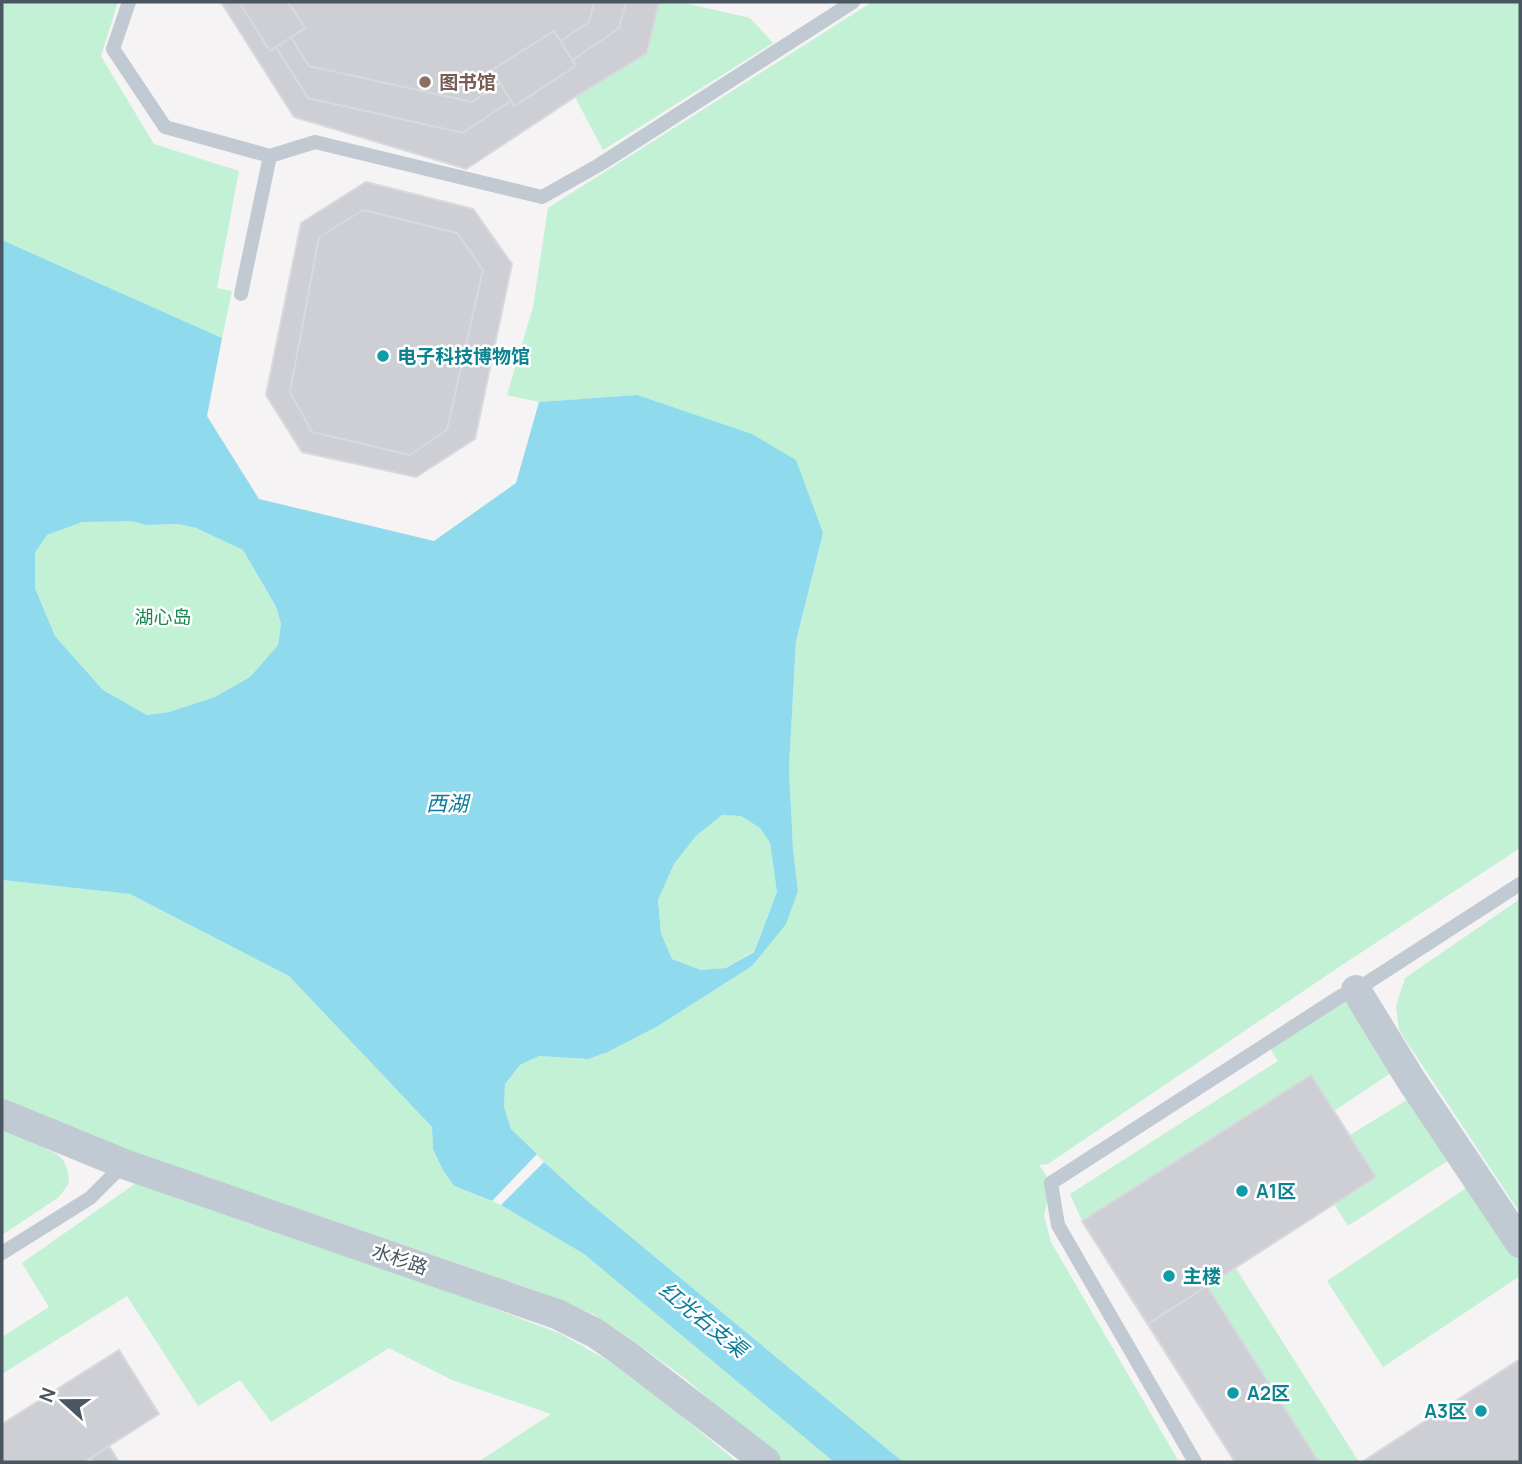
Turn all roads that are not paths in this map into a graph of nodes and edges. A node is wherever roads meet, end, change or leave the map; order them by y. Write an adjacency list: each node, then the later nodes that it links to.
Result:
1 (129, 2): 3 (lane)
2 (853, 2): 3 (lane)
3 (270, 156): 4 (lane)
4 (241, 294)
5 (1520, 884): 6 (lane)
6 (1356, 990): 9 (street); 12 (lane)
7 (2, 1114): 8 (street, 水杉路)
8 (124, 1164): 10 (lane); 11 (street, 水杉路)
9 (1520, 1243)
10 (2, 1253)
11 (766, 1462)
12 (1195, 1462)

